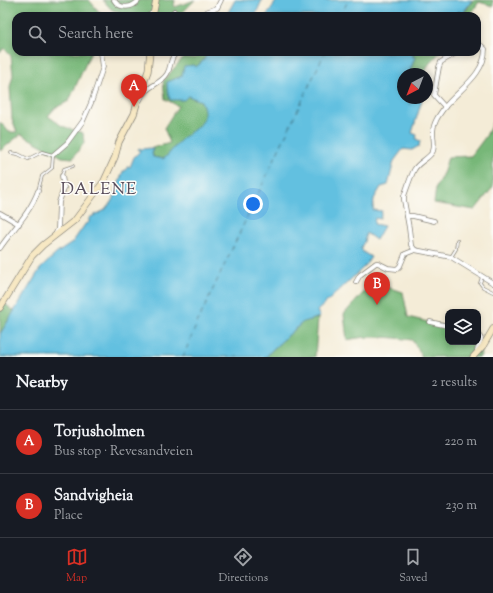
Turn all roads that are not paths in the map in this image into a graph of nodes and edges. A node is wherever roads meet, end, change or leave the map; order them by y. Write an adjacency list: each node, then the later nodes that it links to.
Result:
1 (114, 0): 2 (street)
2 (139, 0)
3 (156, 0): 5 (main road)
4 (222, 0): 6 (street)
5 (154, 12)
6 (206, 12)
7 (481, 46): 12 (street)
8 (102, 56): 15 (street)
9 (150, 56): 13 (main road)
10 (172, 56): 13 (street)
11 (451, 56): 12 (street)
12 (445, 107): 20 (street)
13 (136, 109): 23 (main road)
14 (11, 153): 15 (lane)
15 (54, 155): 18 (lane)
16 (74, 166): 17 (lane)
17 (62, 176): 23 (street)
18 (38, 191): 22 (street)
19 (0, 213): 22 (street)
20 (408, 216): 21 (street); 26 (street)
21 (434, 221)
22 (19, 224): 25 (street)
23 (55, 236): 32 (main road)
24 (457, 240): 27 (lane)
25 (0, 248)
26 (414, 250): 27 (street); 29 (street)
27 (451, 257): 28 (street)
28 (483, 276): 30 (street); 31 (lane)
29 (356, 282)
30 (493, 283)
31 (493, 292)
32 (0, 308)
33 (430, 322): 34 (street)
34 (445, 325)
35 (493, 329): 37 (main road)
36 (479, 345): 37 (street)
37 (476, 355)

